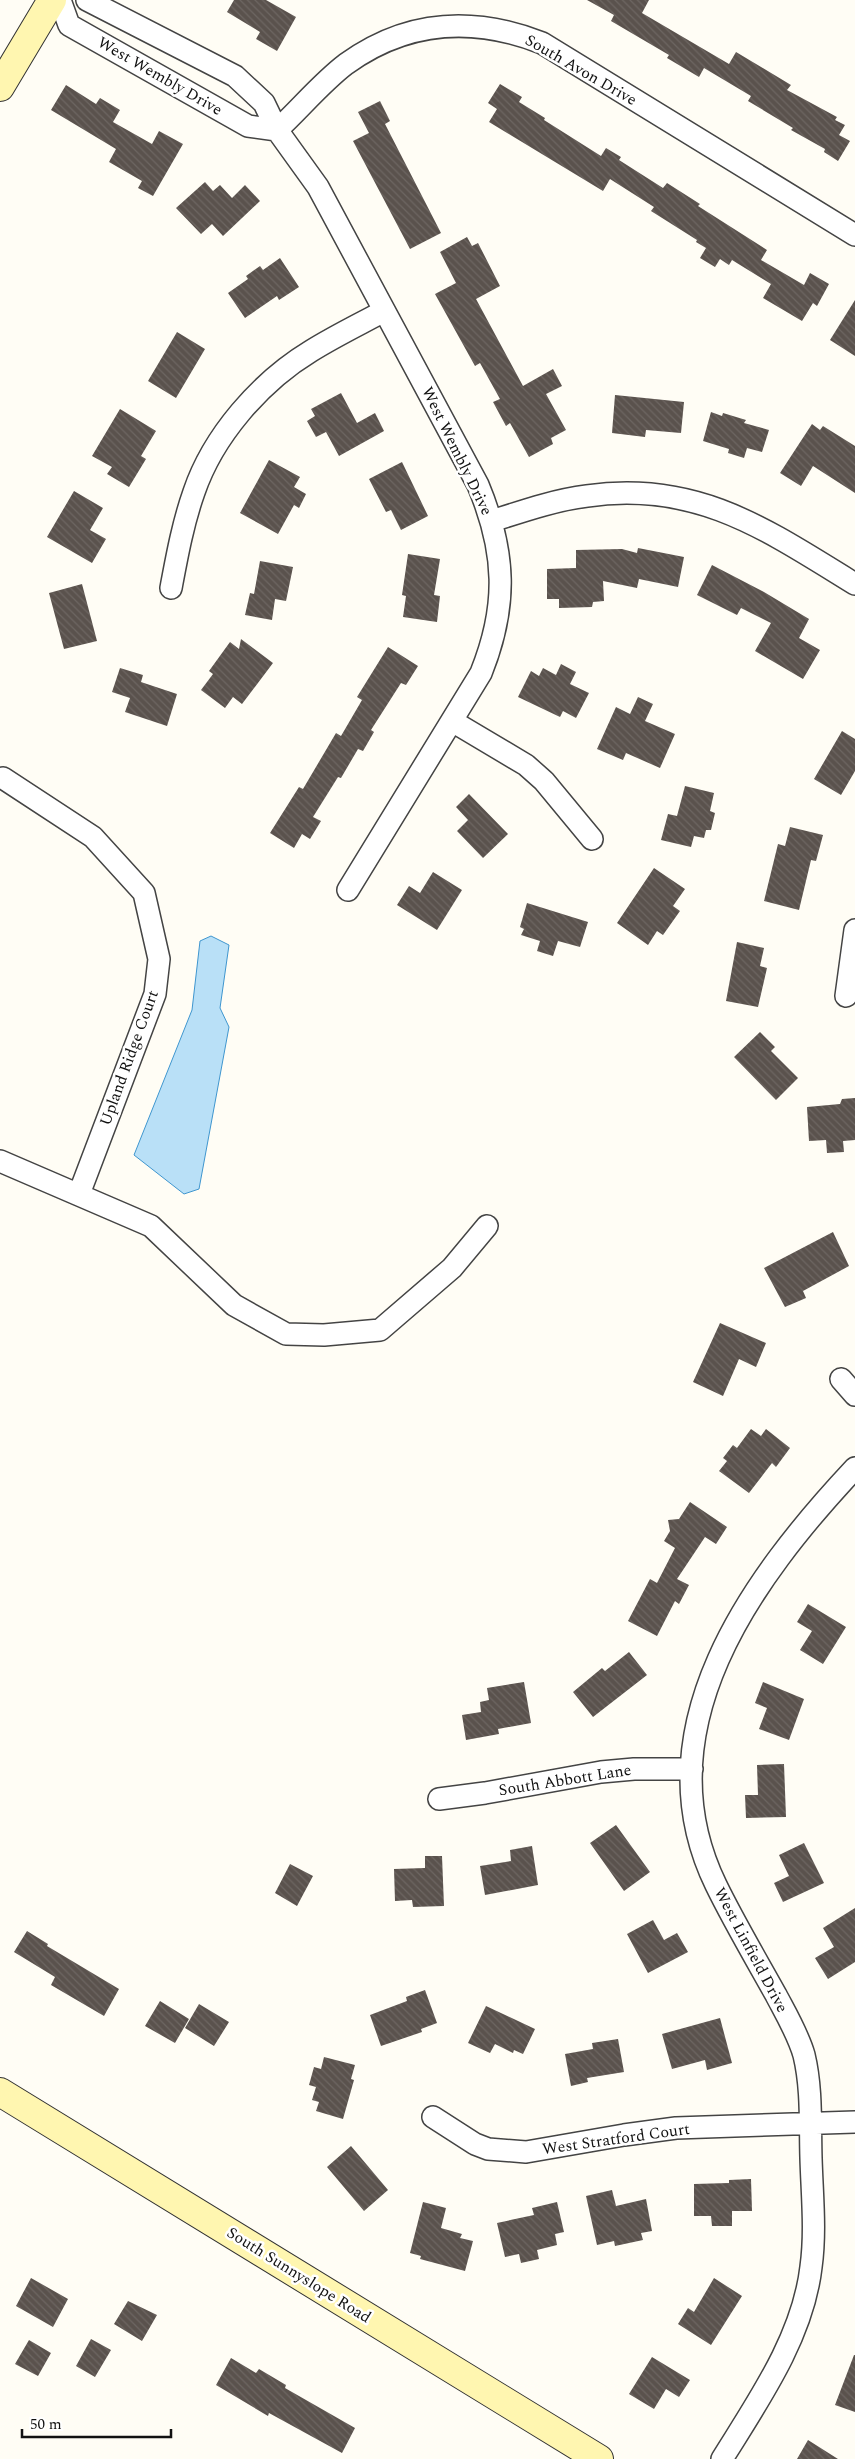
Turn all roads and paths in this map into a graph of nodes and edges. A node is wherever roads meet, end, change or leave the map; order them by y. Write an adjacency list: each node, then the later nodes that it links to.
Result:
1 (52, 0): 4 (street)
2 (60, 0): 5 (street, West Wembly Drive)
3 (87, 0): 5 (street, West Wembly Drive)
4 (0, 87)
5 (277, 130): 6 (street, South Avon Drive); 7 (street, West Wembly Drive)
6 (855, 235)
7 (384, 311): 8 (street, West Wembly Drive); 10 (street)
8 (492, 521): 9 (street); 11 (street, West Wembly Drive)
9 (855, 584)
10 (171, 588)
11 (452, 721): 13 (street); 14 (street, West Wembly Drive)
12 (3, 778): 18 (street, Upland Ridge Court)
13 (592, 839)
14 (348, 890)
15 (855, 930): 16 (street)
16 (846, 996)
17 (0, 1161): 18 (street)
18 (79, 1194): 19 (street)
19 (487, 1226)
20 (841, 1379): 21 (street)
21 (855, 1395)
22 (855, 1468): 23 (street, West Linfield Drive)
23 (692, 1769): 24 (street, South Abbott Lane); 28 (street, West Linfield Drive)
24 (439, 1799)
25 (0, 2092): 29 (street, South Sunnyslope Road)
26 (433, 2116): 28 (street, West Stratford Court)
27 (855, 2122): 28 (street, West Stratford Court)
28 (810, 2124): 30 (street, West Linfield Drive)
29 (599, 2459)
30 (722, 2459)

